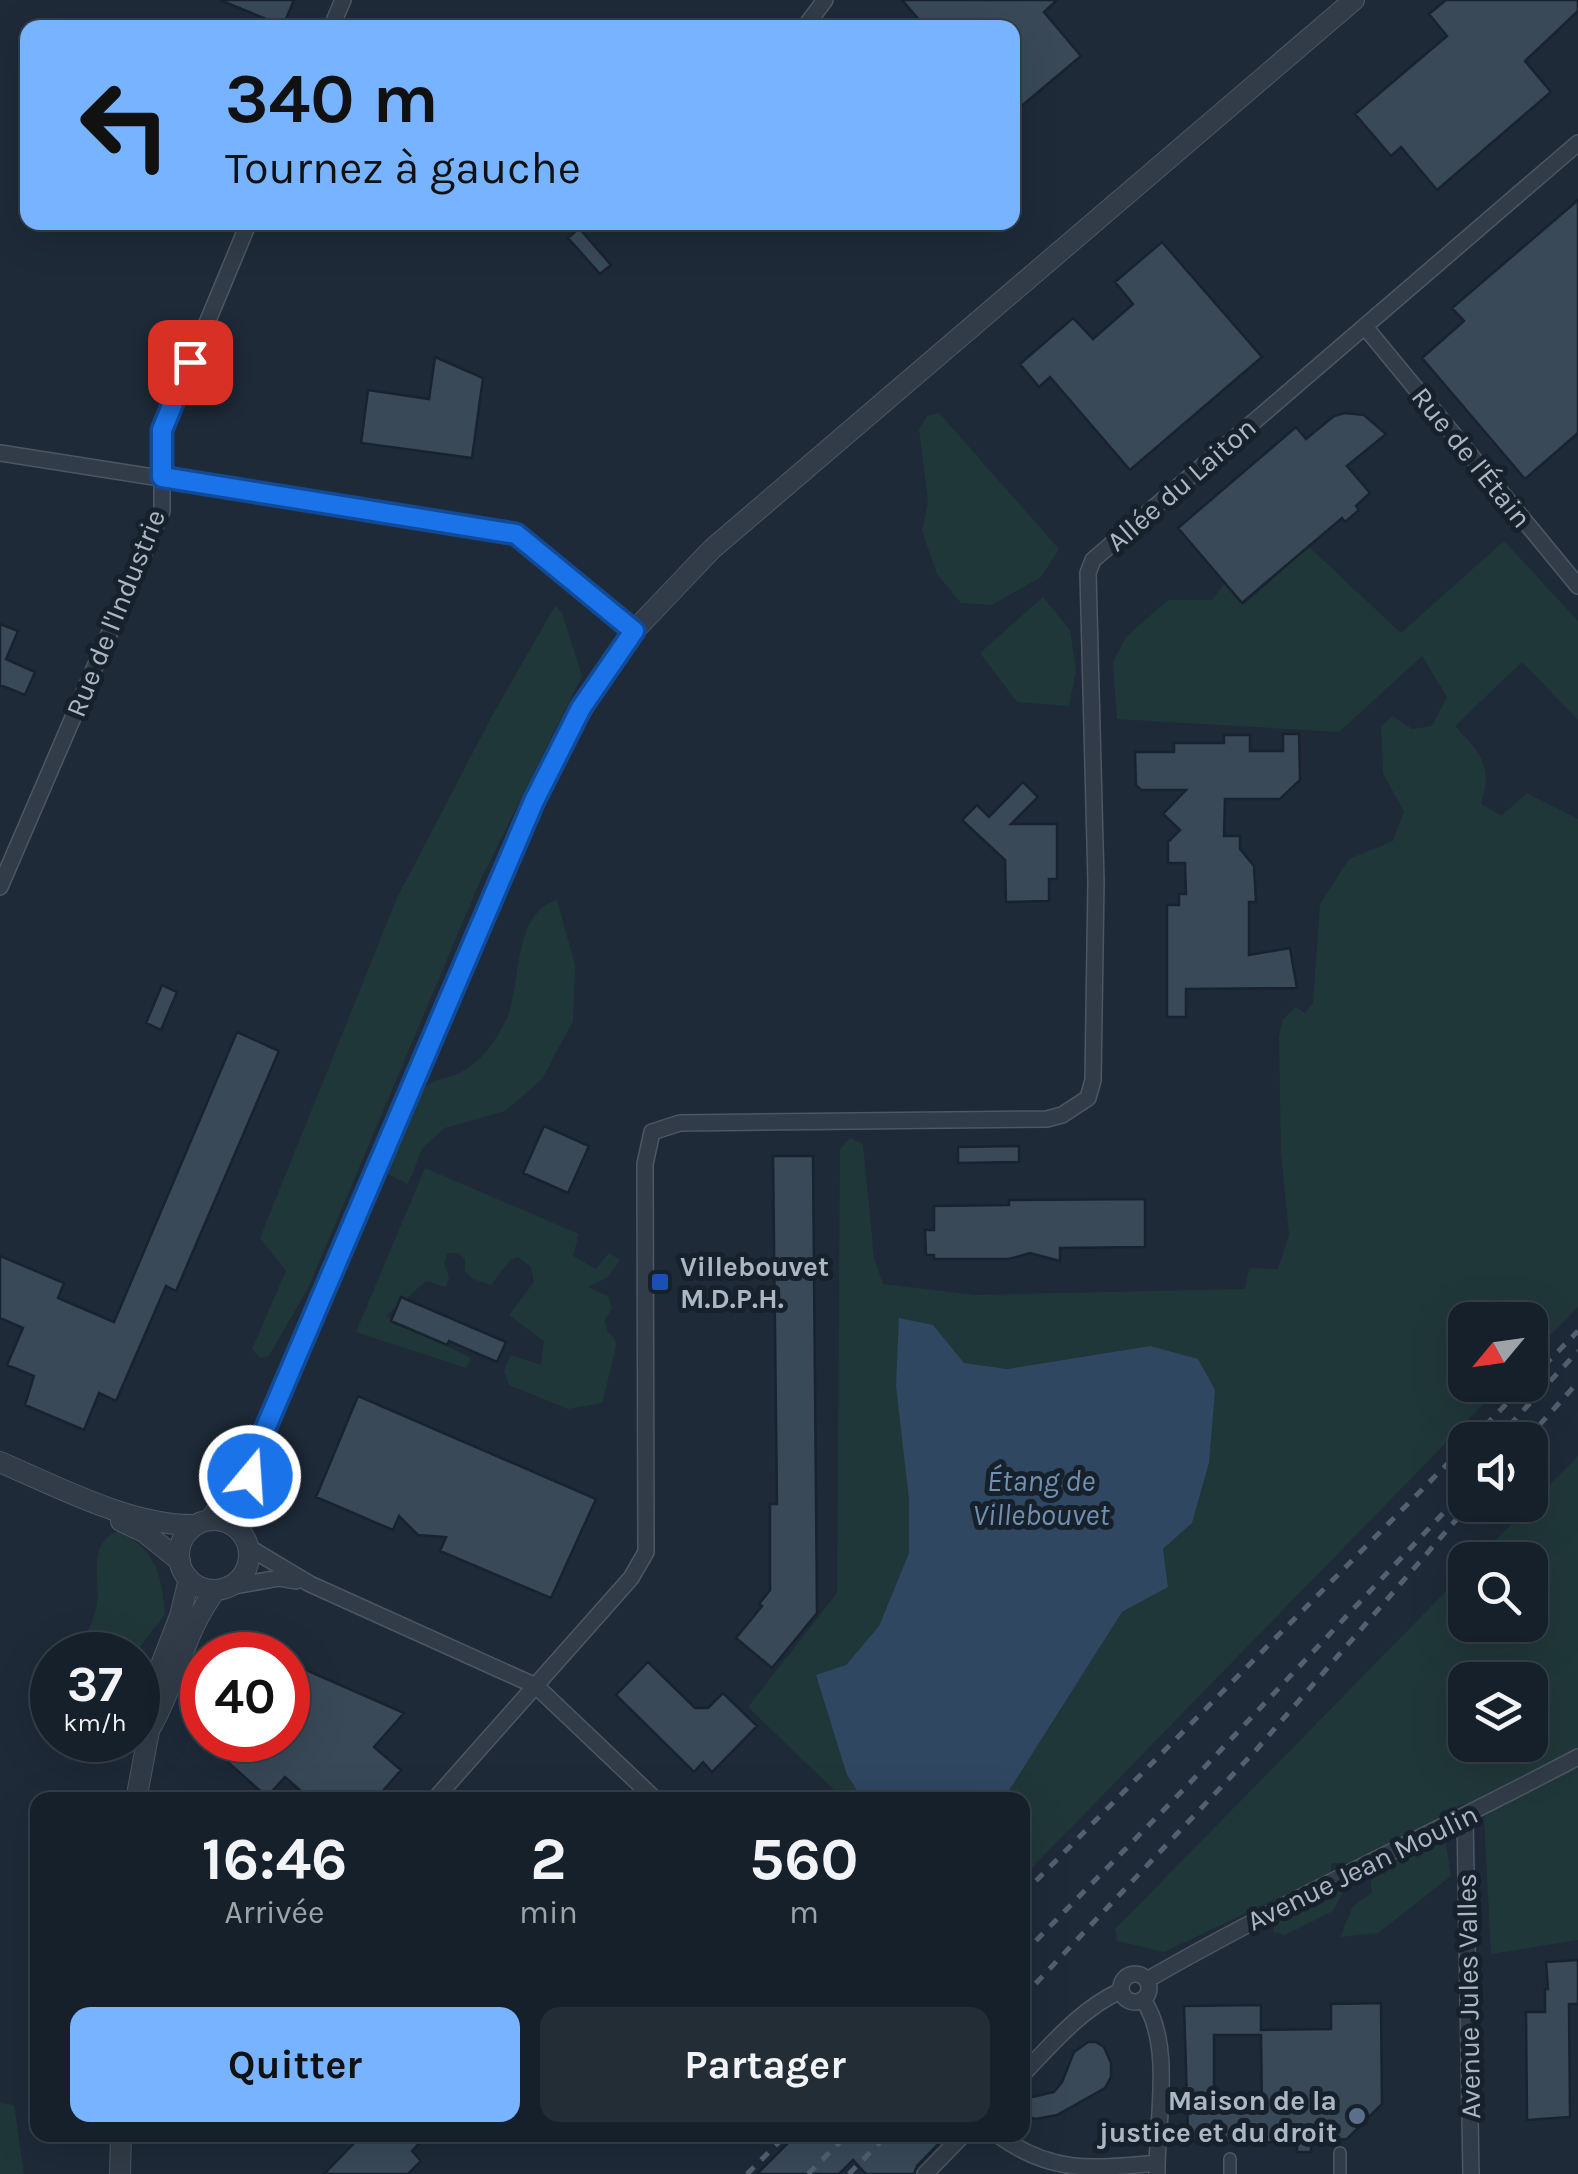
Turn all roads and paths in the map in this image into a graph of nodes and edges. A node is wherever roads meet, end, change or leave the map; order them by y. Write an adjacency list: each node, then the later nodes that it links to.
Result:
1 (1354, 0): 8 (street)
2 (1578, 143): 4 (street, Allée du Laiton)
3 (246, 230): 6 (street, Rue de l'Industrie)
4 (1366, 328): 7 (street, Rue de l'Étain); 19 (street, Allée du Laiton)
5 (0, 452): 6 (street)
6 (162, 477): 8 (street); 9 (street, Rue de l'Industrie)
7 (1578, 586)
8 (634, 631): 10 (street)
9 (0, 886)
10 (254, 1455): 13 (street); 14 (street)
11 (0, 1462): 12 (street)
12 (85, 1499): 13 (street); 15 (street)
13 (203, 1522): 14 (street); 15 (street)
14 (245, 1539): 16 (street); 17 (street)
15 (184, 1570): 17 (street); 18 (street)
16 (310, 1584): 17 (street); 19 (street)
17 (223, 1588): 20 (street)
18 (160, 1668)
19 (536, 1686): 24 (street); 25 (street)
20 (160, 1710)
21 (1578, 1757): 26 (street, Avenue Jean Moulin)
22 (143, 1762): 23 (street)
23 (137, 1792)
24 (441, 1792)
25 (648, 1792)
26 (1465, 1817): 27 (street, Avenue Jean Moulin); 41 (street, Avenue Jules Valles)
27 (1147, 1980): 28 (street); 29 (street)
28 (1120, 1991): 29 (street); 30 (street)
29 (1143, 2000): 36 (street)
30 (1030, 2066)
31 (121, 2142): 37 (street)
32 (956, 2142): 38 (street)
33 (1007, 2142): 36 (street)
34 (1340, 2153): 40 (street)
35 (1230, 2159): 39 (street)
36 (1157, 2169)
37 (120, 2174)
38 (925, 2174)
39 (1230, 2174)
40 (1340, 2174)
41 (1471, 2174)

